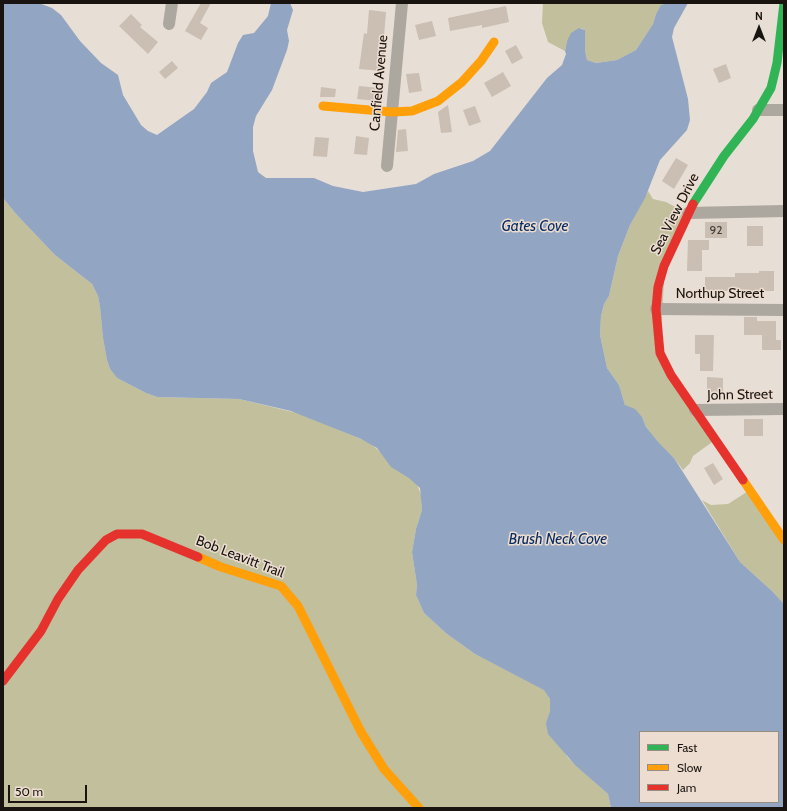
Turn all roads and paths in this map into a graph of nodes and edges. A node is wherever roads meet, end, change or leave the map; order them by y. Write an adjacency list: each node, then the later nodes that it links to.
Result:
1 (172, 3): 4 (street)
2 (402, 3): 10 (street, Canfield Avenue)
3 (784, 3): 5 (street, Sea View Drive)
4 (169, 24)
5 (782, 35): 8 (street, Sea View Drive)
6 (494, 42): 10 (street)
7 (323, 106): 10 (street)
8 (758, 110): 9 (street); 13 (street, Sea View Drive)
9 (784, 110)
10 (392, 112): 11 (street, Canfield Avenue)
11 (387, 166)
12 (784, 212): 13 (street)
13 (688, 213): 14 (street, Sea View Drive)
14 (656, 309): 15 (street, Northup Street); 17 (street, Sea View Drive)
15 (784, 310)
16 (784, 409): 17 (street, John Street)
17 (696, 410): 18 (street, Sea View Drive)
18 (771, 520): 19 (street); 20 (street, Sea View Drive)
19 (784, 520)
20 (784, 540)
21 (3, 681): 22 (street, Bob Leavitt Trail)
22 (419, 808)

